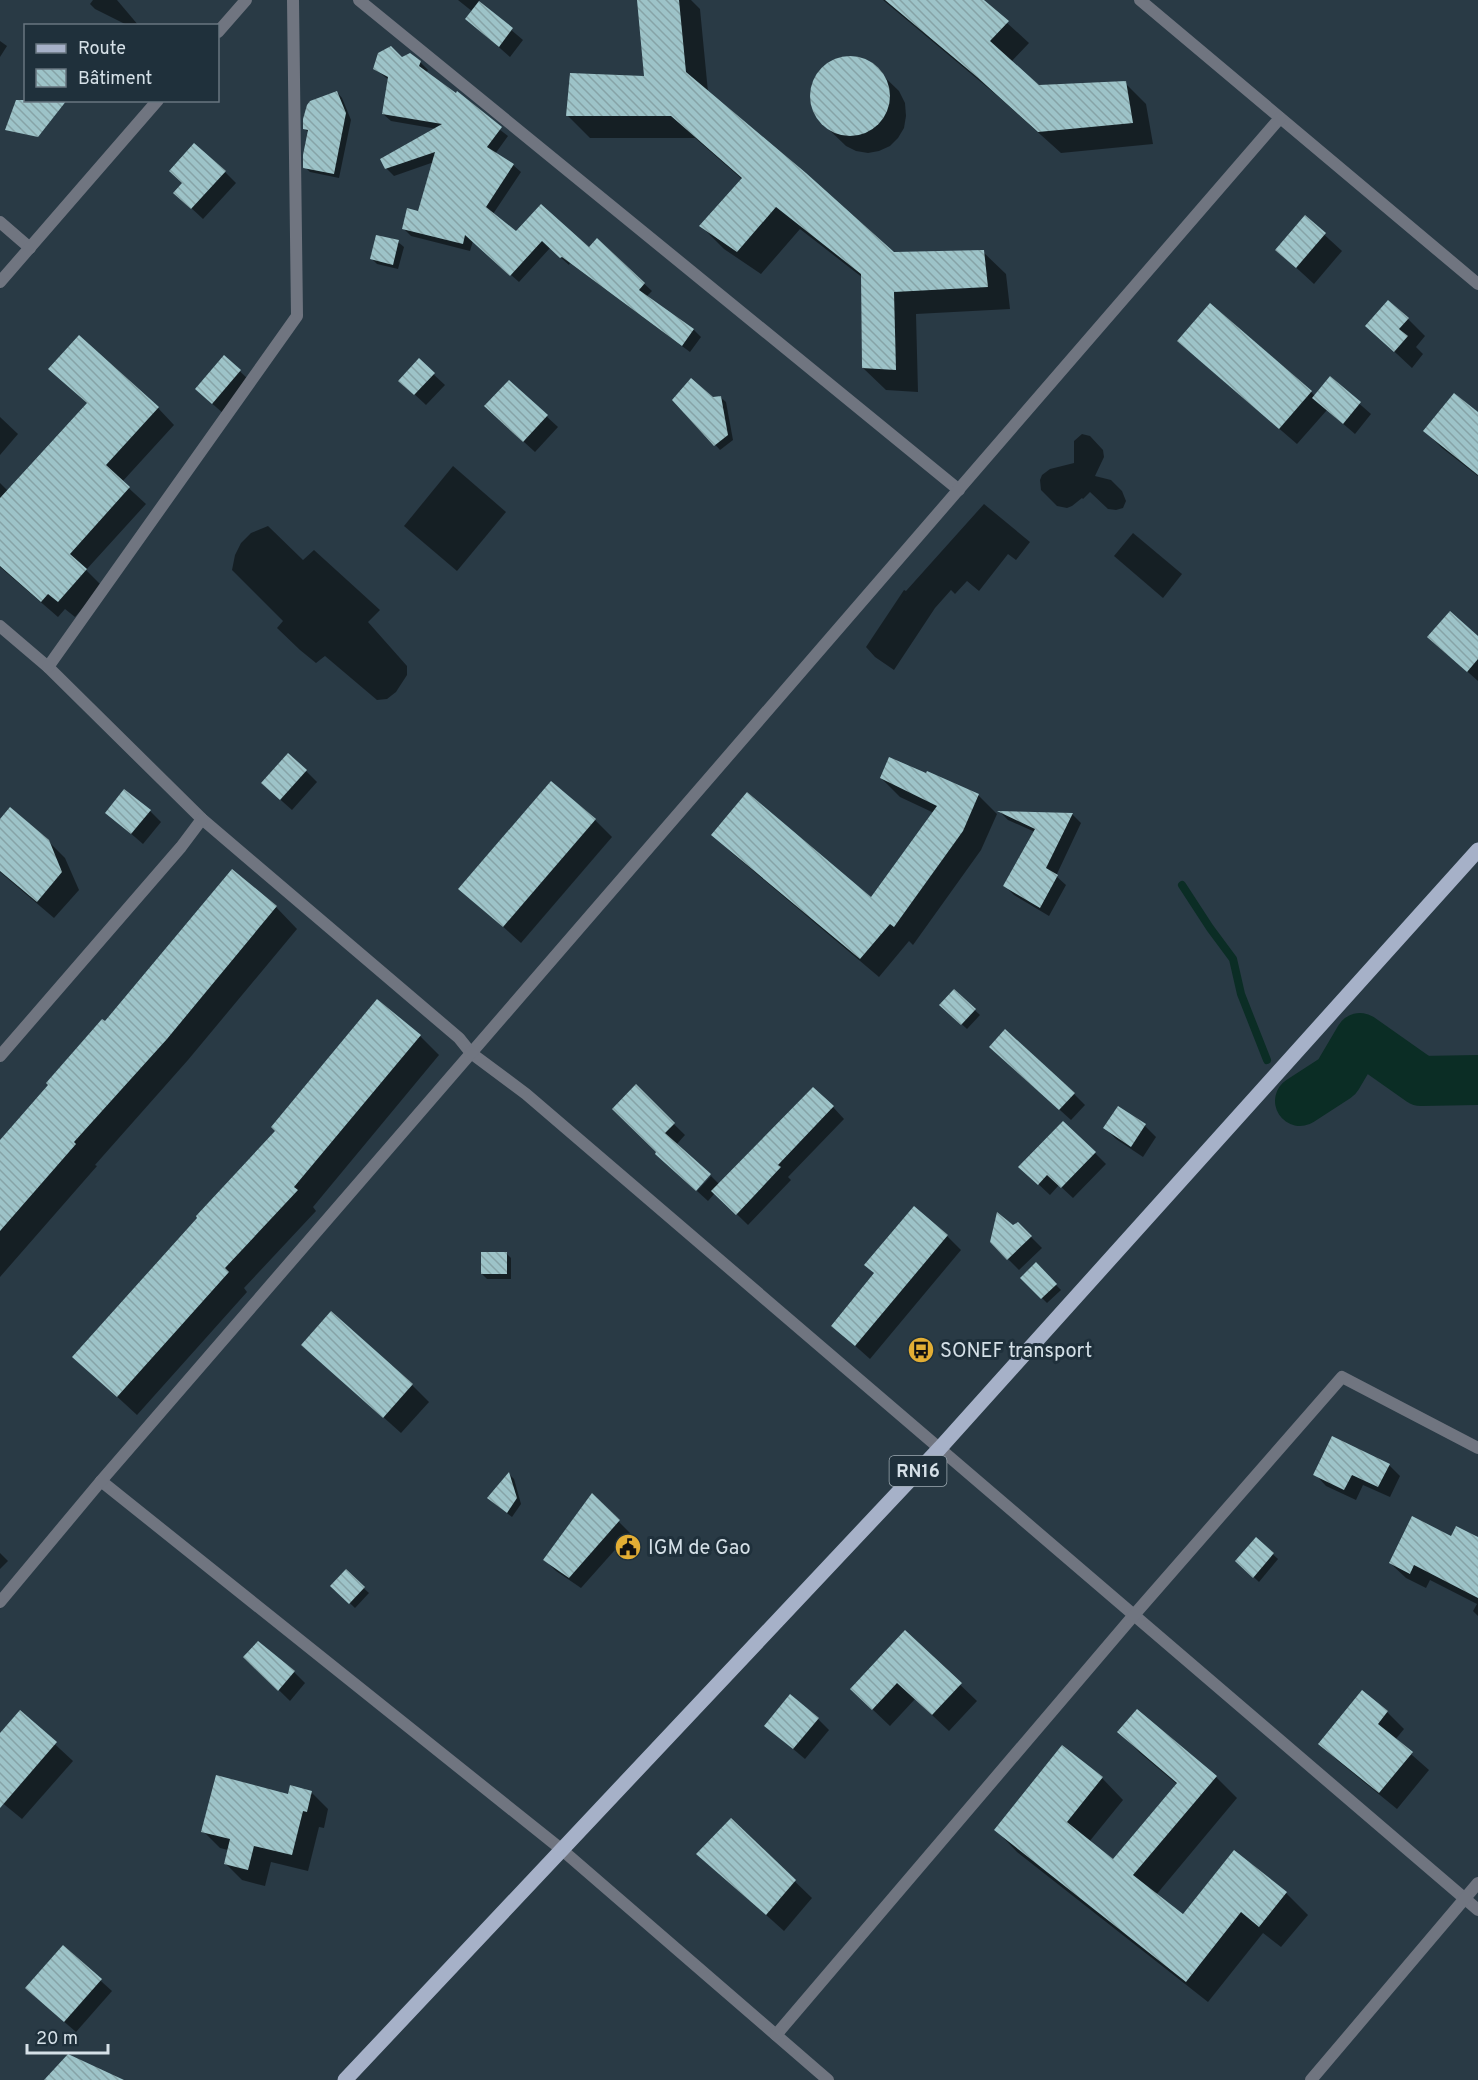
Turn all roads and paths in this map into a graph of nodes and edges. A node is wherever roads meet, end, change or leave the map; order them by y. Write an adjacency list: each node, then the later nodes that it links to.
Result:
1 (246, 0): 5 (street)
2 (293, 0): 14 (street)
3 (359, 0): 12 (street)
4 (1140, 0): 7 (street)
5 (219, 31)
6 (156, 102): 9 (street)
7 (1280, 118): 11 (street); 12 (street)
8 (0, 222): 9 (street)
9 (30, 248): 10 (street)
10 (0, 282)
11 (1478, 284)
12 (959, 490): 17 (street)
13 (0, 626): 14 (street)
14 (48, 668): 15 (street)
15 (202, 819): 17 (street); 18 (street)
16 (1478, 850): 19 (main road, RN16)
17 (471, 1053): 19 (street); 21 (street)
18 (0, 1056)
19 (940, 1448): 23 (street); 24 (main road, RN16)
20 (1478, 1449): 23 (street)
21 (101, 1481): 22 (street); 24 (street)
22 (0, 1602)
23 (1134, 1615): 26 (street); 28 (street)
24 (561, 1850): 28 (street); 29 (main road, RN16)
25 (1478, 1883): 26 (street)
26 (1465, 1899): 27 (street); 31 (street)
27 (1478, 1910)
28 (776, 2035): 30 (street)
29 (345, 2080)
30 (828, 2080)
31 (1311, 2080)

